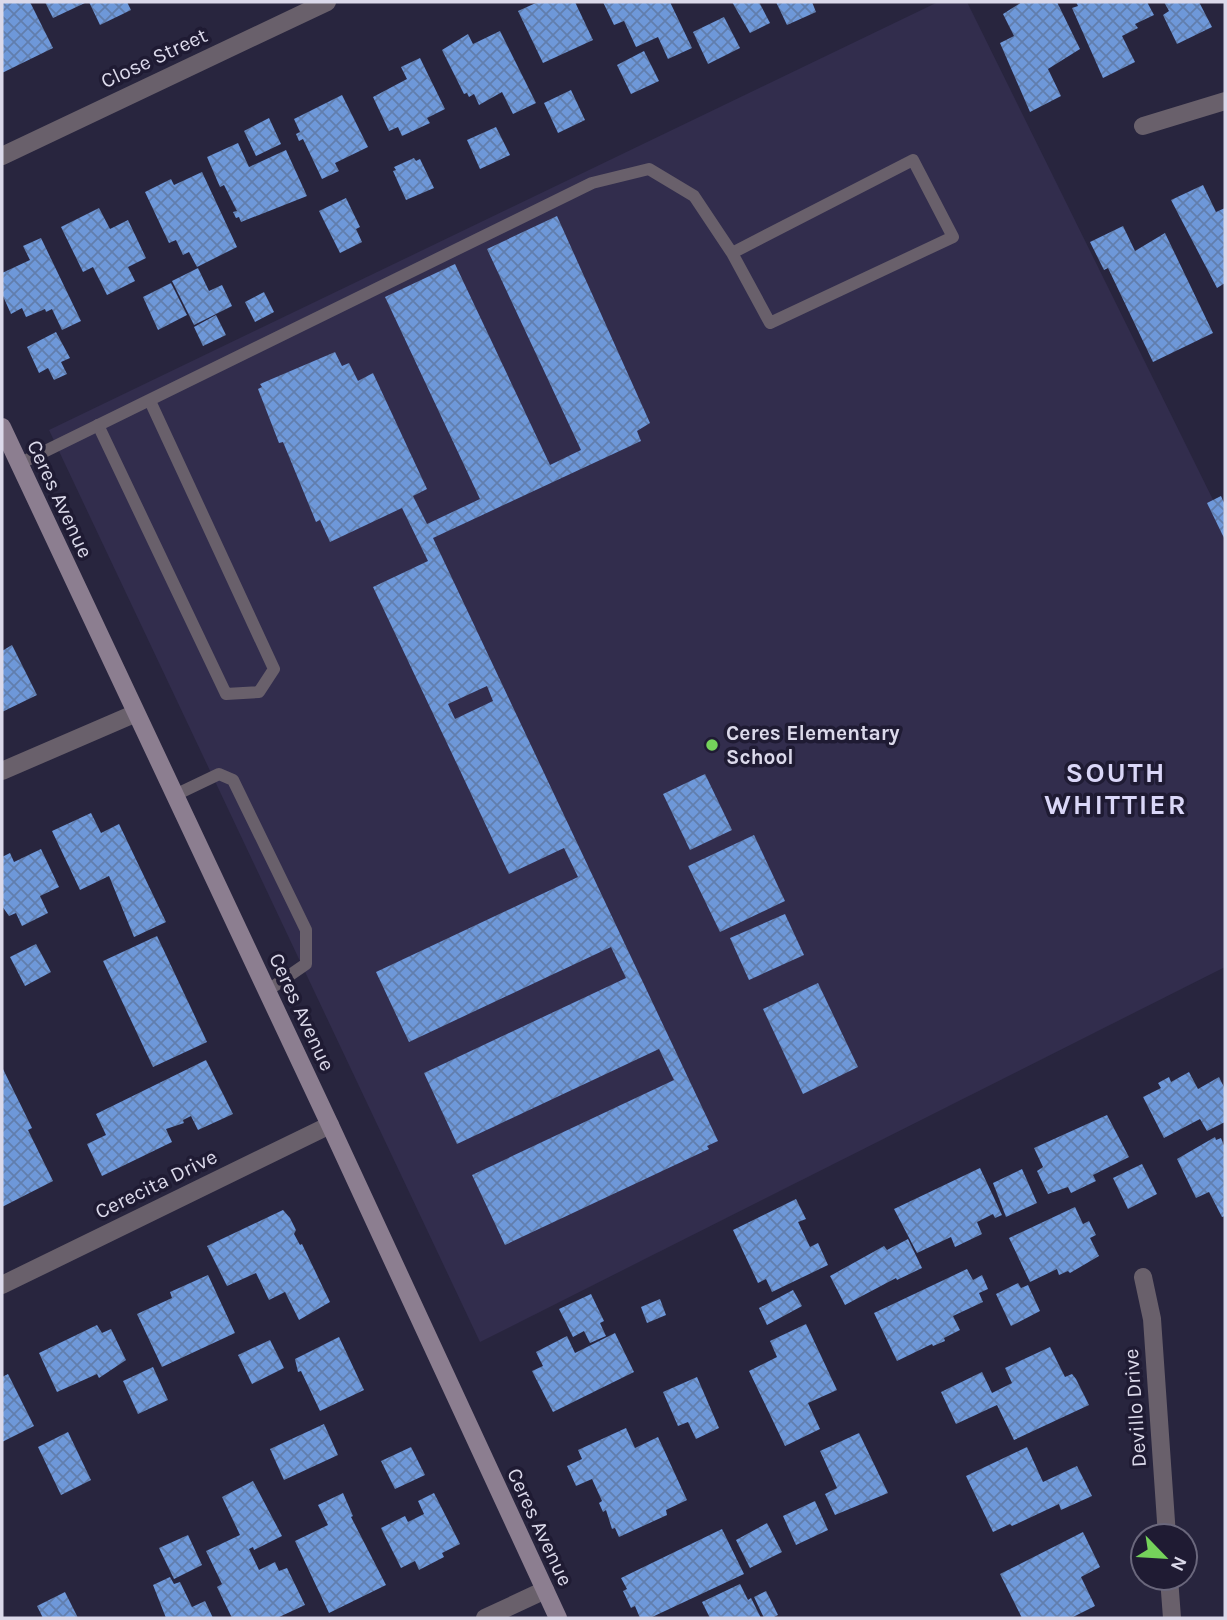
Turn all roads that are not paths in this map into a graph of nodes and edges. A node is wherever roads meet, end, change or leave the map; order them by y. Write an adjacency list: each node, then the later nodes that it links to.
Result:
1 (327, 2): 4 (street, Close Street)
2 (1225, 101): 3 (street)
3 (1143, 126)
4 (2, 156)
5 (732, 253): 5 (lane); 6 (lane)
6 (149, 401): 7 (lane); 7 (lane)
7 (98, 425): 9 (lane)
8 (2, 427): 9 (street, Ceres Avenue)
9 (19, 464): 10 (street, Ceres Avenue)
10 (134, 713): 11 (street); 12 (street, Ceres Avenue)
11 (2, 771)
12 (173, 796): 13 (street, Ceres Avenue); 13 (lane)
13 (267, 991): 14 (street, Ceres Avenue)
14 (330, 1125): 16 (street, Cerecita Drive); 18 (street, Ceres Avenue)
15 (1143, 1277): 17 (street, Devillo Drive)
16 (2, 1285)
17 (1166, 1522)
18 (545, 1590): 20 (street); 21 (street, Ceres Avenue)
19 (1171, 1592): 22 (street)
20 (485, 1618)
21 (558, 1618)
22 (1172, 1618)

